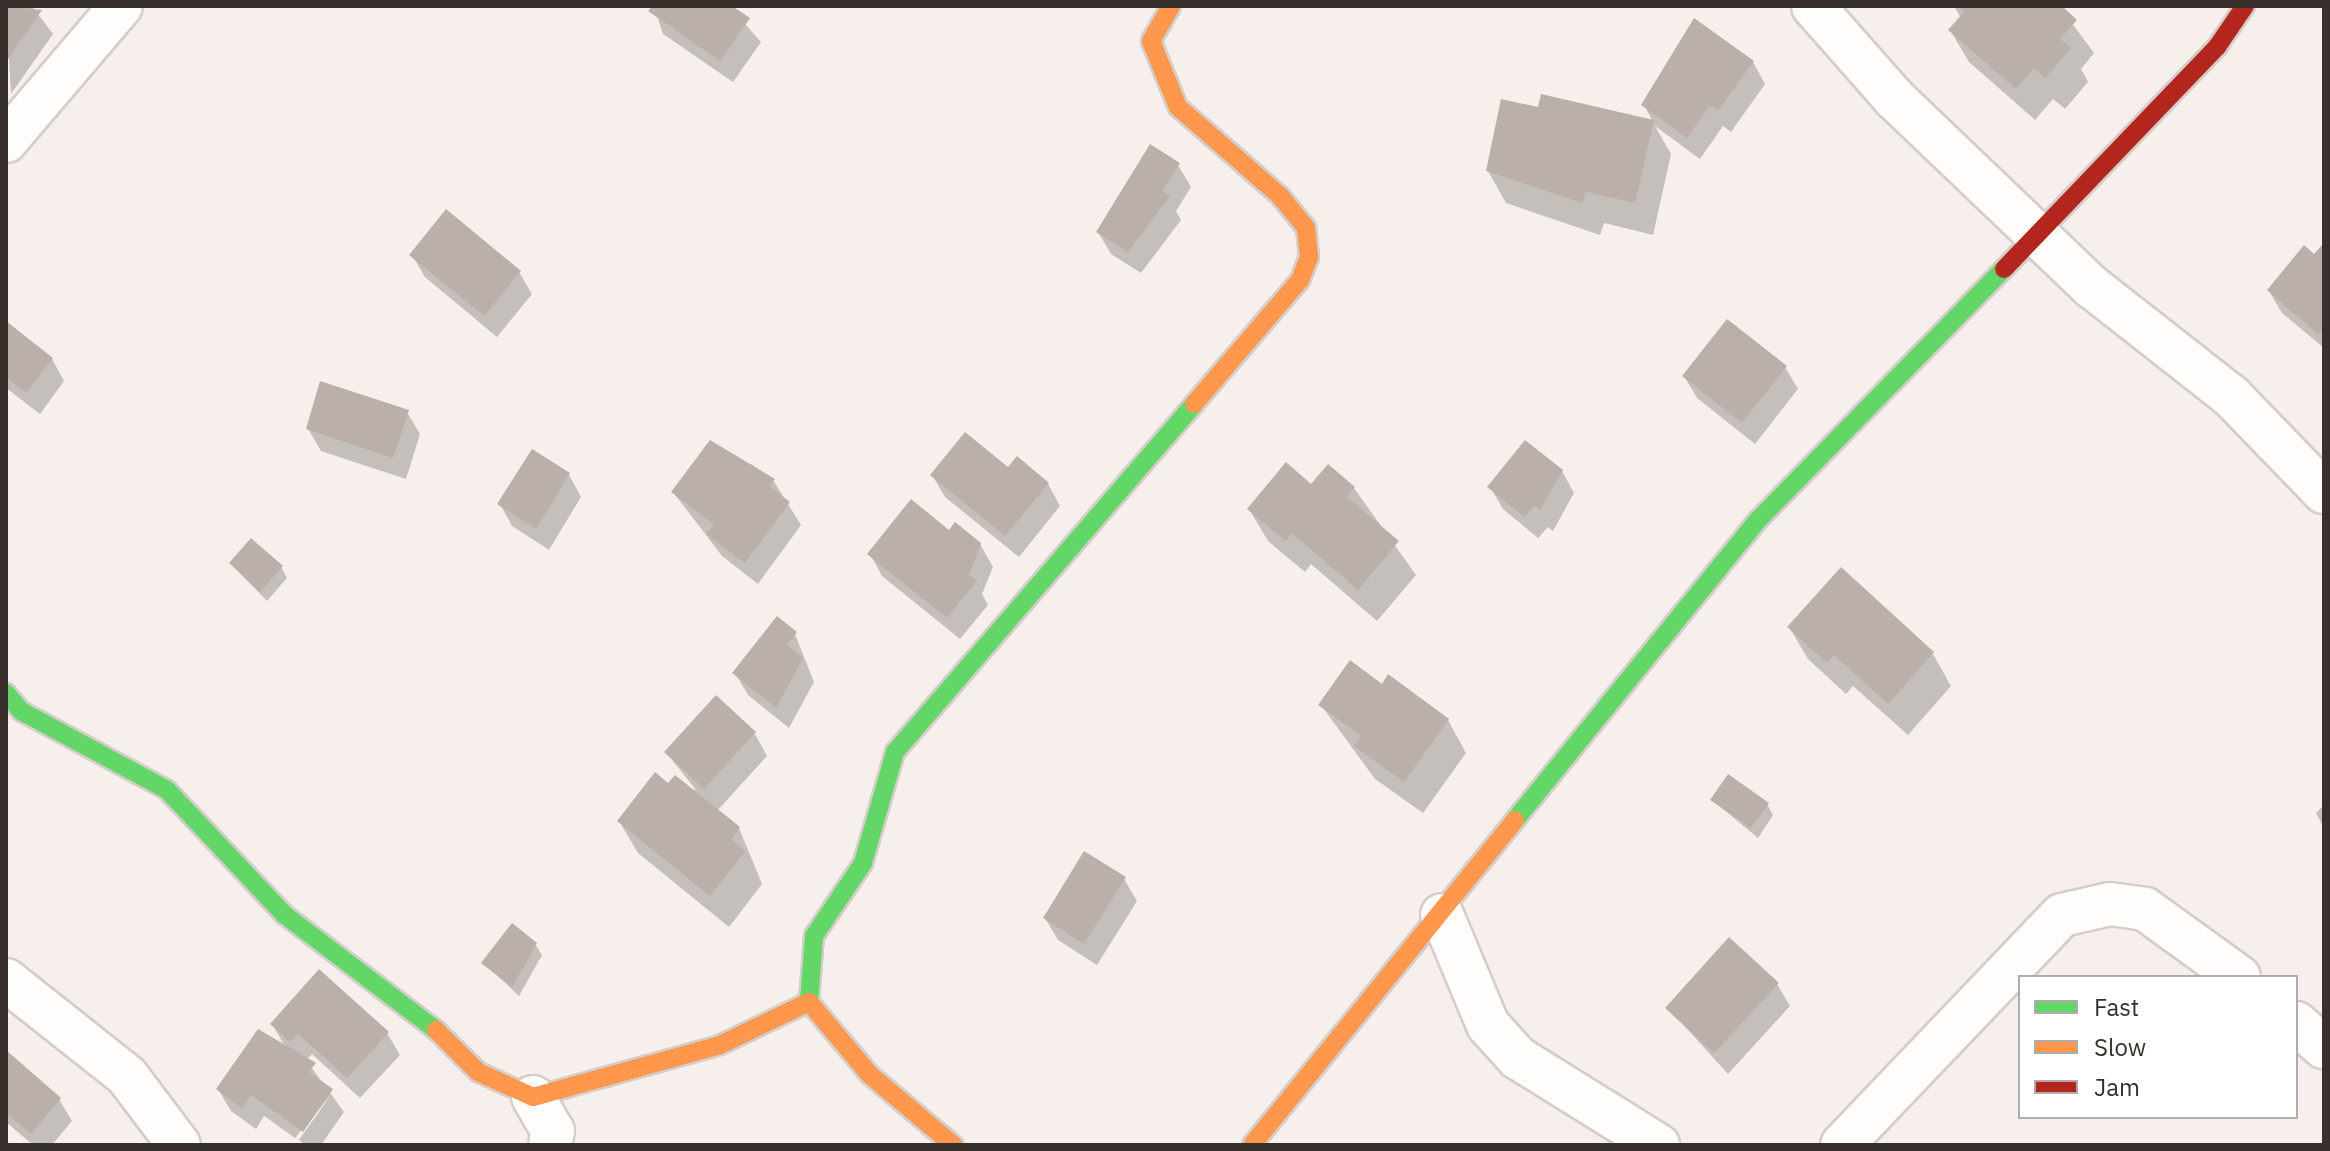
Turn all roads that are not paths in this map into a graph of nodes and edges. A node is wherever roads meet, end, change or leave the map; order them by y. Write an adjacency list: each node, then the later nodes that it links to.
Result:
1 (121, 6): 5 (street)
2 (1171, 6): 12 (street)
3 (1813, 6): 6 (street)
4 (2245, 6): 6 (street)
5 (6, 141)
6 (2036, 231): 7 (street); 9 (street)
7 (2324, 492)
8 (6, 693): 15 (street)
9 (1442, 915): 19 (street); 20 (street)
10 (2236, 975): 21 (street)
11 (6, 980): 16 (street)
12 (809, 1002): 15 (street); 18 (street)
13 (2298, 1025): 14 (street)
14 (2324, 1047)
15 (533, 1097): 17 (street)
16 (179, 1145)
17 (550, 1145)
18 (953, 1145)
19 (1252, 1145)
20 (1658, 1145)
21 (1842, 1145)

